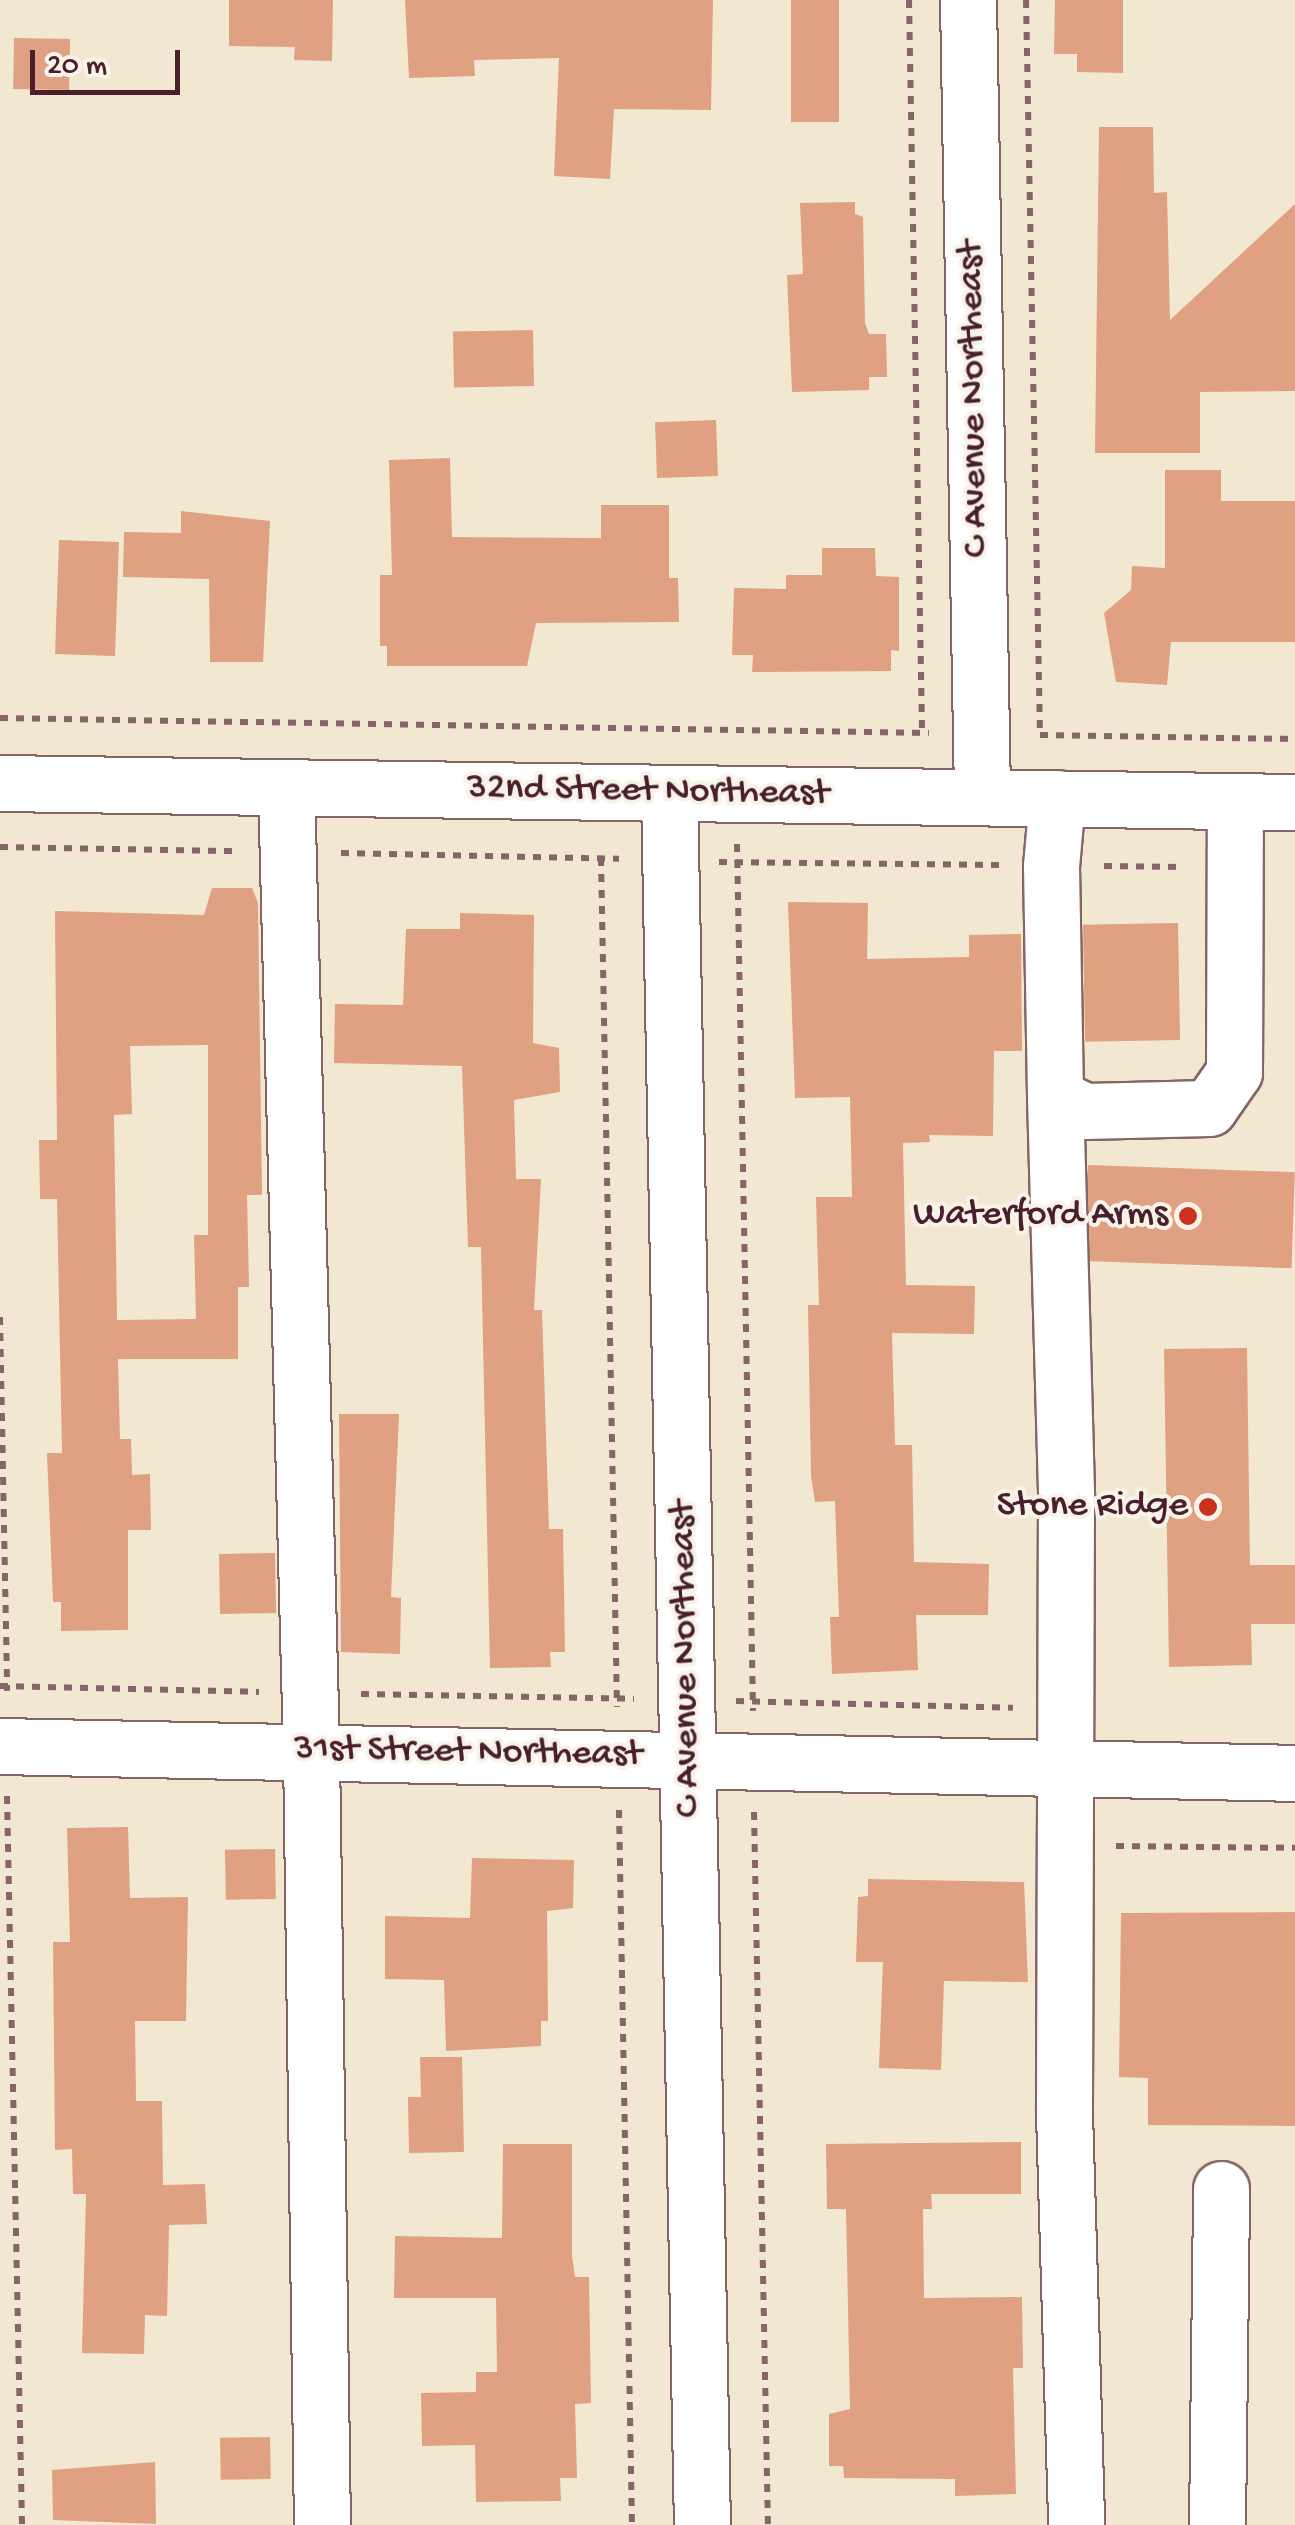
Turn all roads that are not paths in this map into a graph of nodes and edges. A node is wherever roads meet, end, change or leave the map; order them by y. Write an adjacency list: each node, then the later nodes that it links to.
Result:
1 (968, 0): 5 (street, C Avenue Northeast)
2 (0, 783): 3 (street, 32nd Street Northeast)
3 (286, 787): 4 (street, 32nd Street Northeast); 11 (street)
4 (669, 793): 5 (street, 32nd Street Northeast); 12 (street, C Avenue Northeast)
5 (982, 797): 6 (street, 32nd Street Northeast)
6 (1057, 798): 7 (street, 32nd Street Northeast); 9 (street)
7 (1235, 801): 8 (street, 32nd Street Northeast); 9 (street)
8 (1295, 802)
9 (1055, 1097): 13 (street)
10 (5, 1741): 11 (street, 31st Street Northeast)
11 (311, 1750): 12 (street, 31st Street Northeast); 16 (street)
12 (688, 1759): 13 (street, 31st Street Northeast); 17 (street, C Avenue Northeast)
13 (1067, 1769): 14 (street, 31st Street Northeast); 18 (street)
14 (1295, 1773)
15 (1220, 2189): 19 (street)
16 (322, 2525)
17 (702, 2525)
18 (1076, 2525)
19 (1217, 2525)

